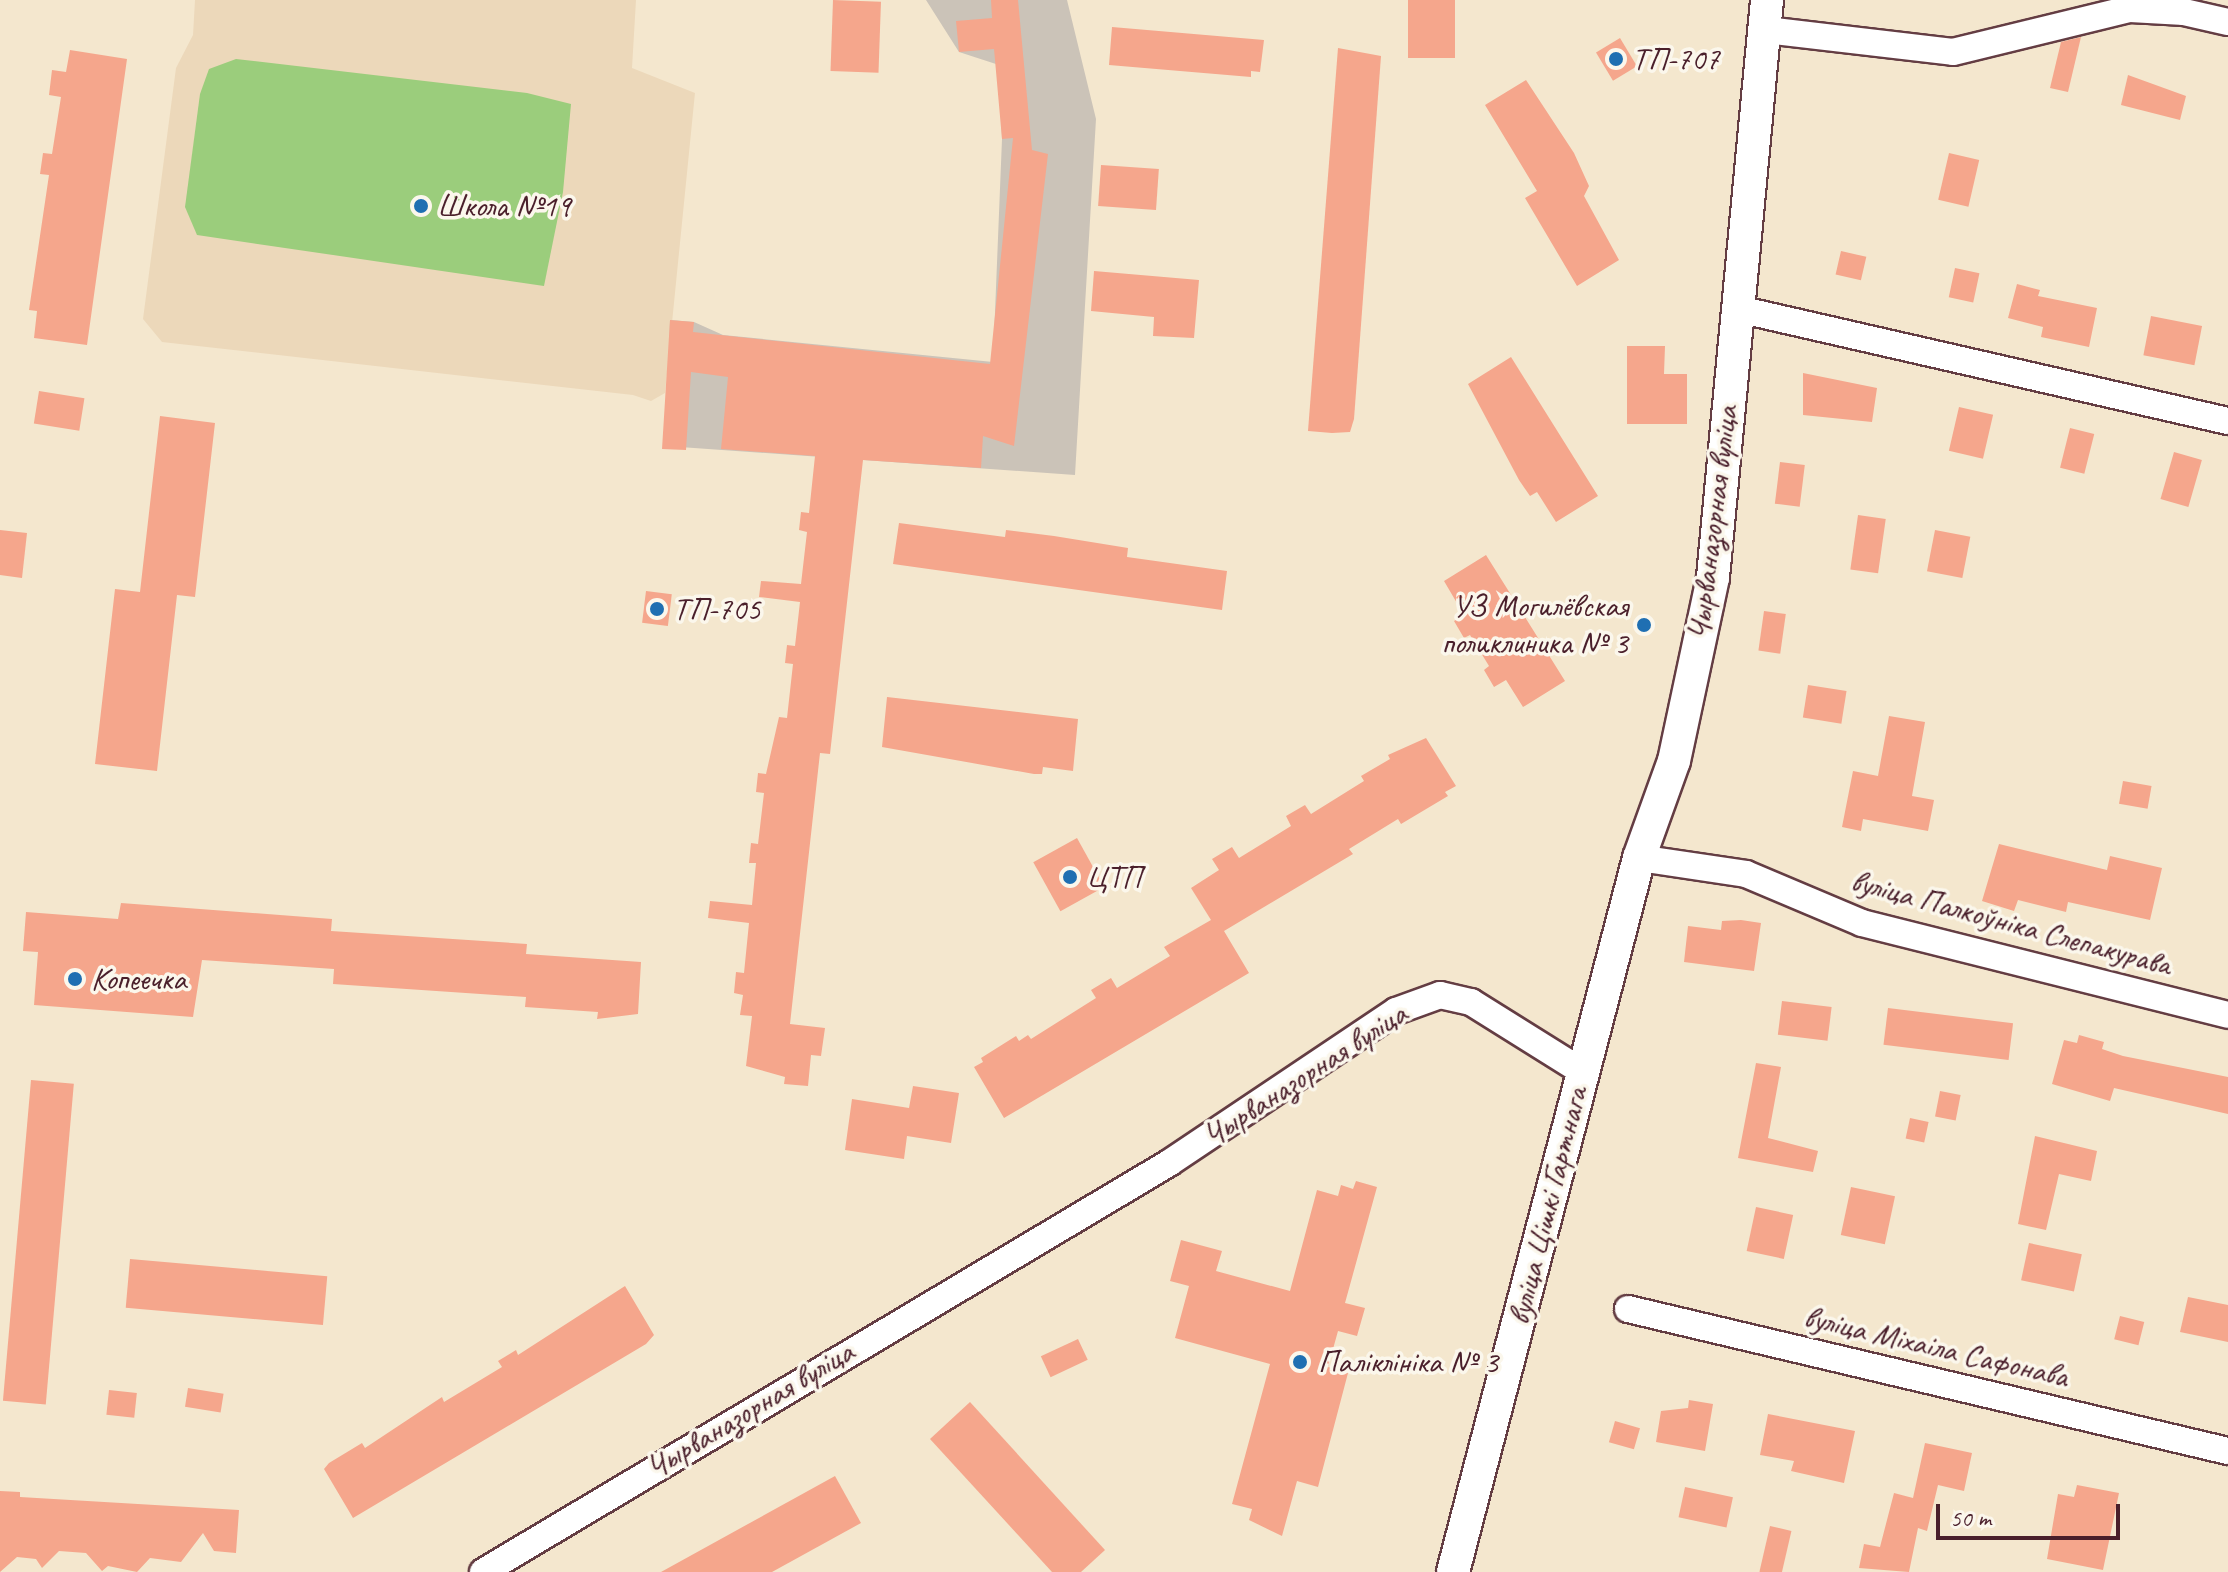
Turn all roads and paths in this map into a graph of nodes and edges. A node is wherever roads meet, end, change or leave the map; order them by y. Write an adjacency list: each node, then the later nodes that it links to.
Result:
1 (1767, 15): 2 (street); 3 (street, Чырваназорная вуліца)
2 (2228, 22)
3 (1738, 309): 4 (street); 5 (street, Чырваназорная вуліца)
4 (2228, 421)
5 (1639, 858): 6 (street, вуліца Палкоўніка Слепакурава); 7 (street, Чырваназорная вуліца)
6 (2228, 1015)
7 (1583, 1072): 10 (street, Чырваназорная вуліца); 11 (street, вуліца Цішкі Гартнага)
8 (1628, 1309): 9 (street, вуліца Міхаіла Сафонава)
9 (2228, 1451)
10 (483, 1572)
11 (1453, 1572)

